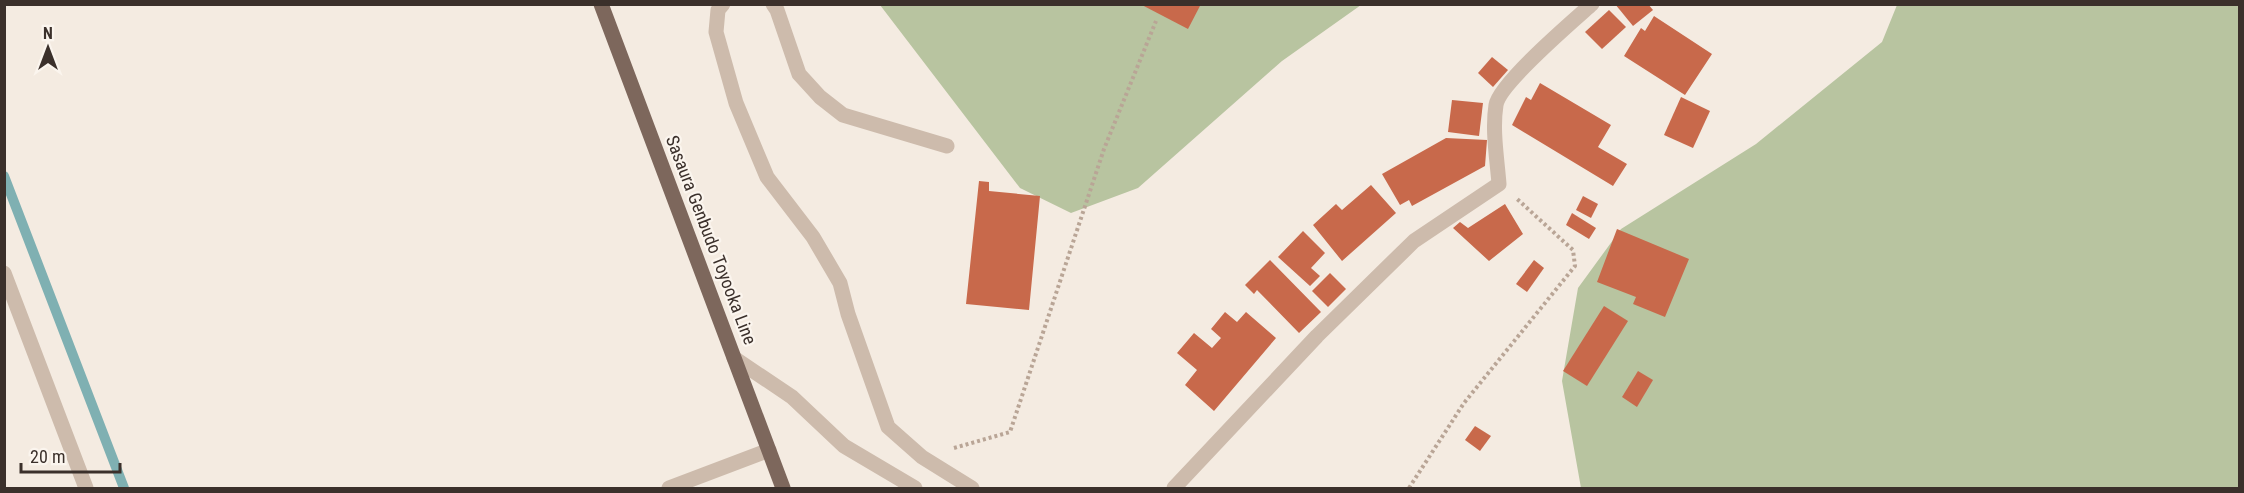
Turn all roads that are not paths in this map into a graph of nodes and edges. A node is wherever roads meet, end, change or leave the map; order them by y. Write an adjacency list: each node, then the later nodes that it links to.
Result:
1 (601, 4): 7 (main road, Sasaura Genbudo Toyooka Line)
2 (723, 4): 13 (street)
3 (773, 4): 5 (street)
4 (1592, 4): 14 (street)
5 (948, 146)
6 (4, 273): 9 (street)
7 (734, 358): 8 (main road, Sasaura Genbudo Toyooka Line); 12 (street)
8 (769, 450): 10 (street); 11 (main road, Sasaura Genbudo Toyooka Line)
9 (87, 489)
10 (669, 489)
11 (783, 489)
12 (915, 489)
13 (972, 489)
14 (1174, 489)

